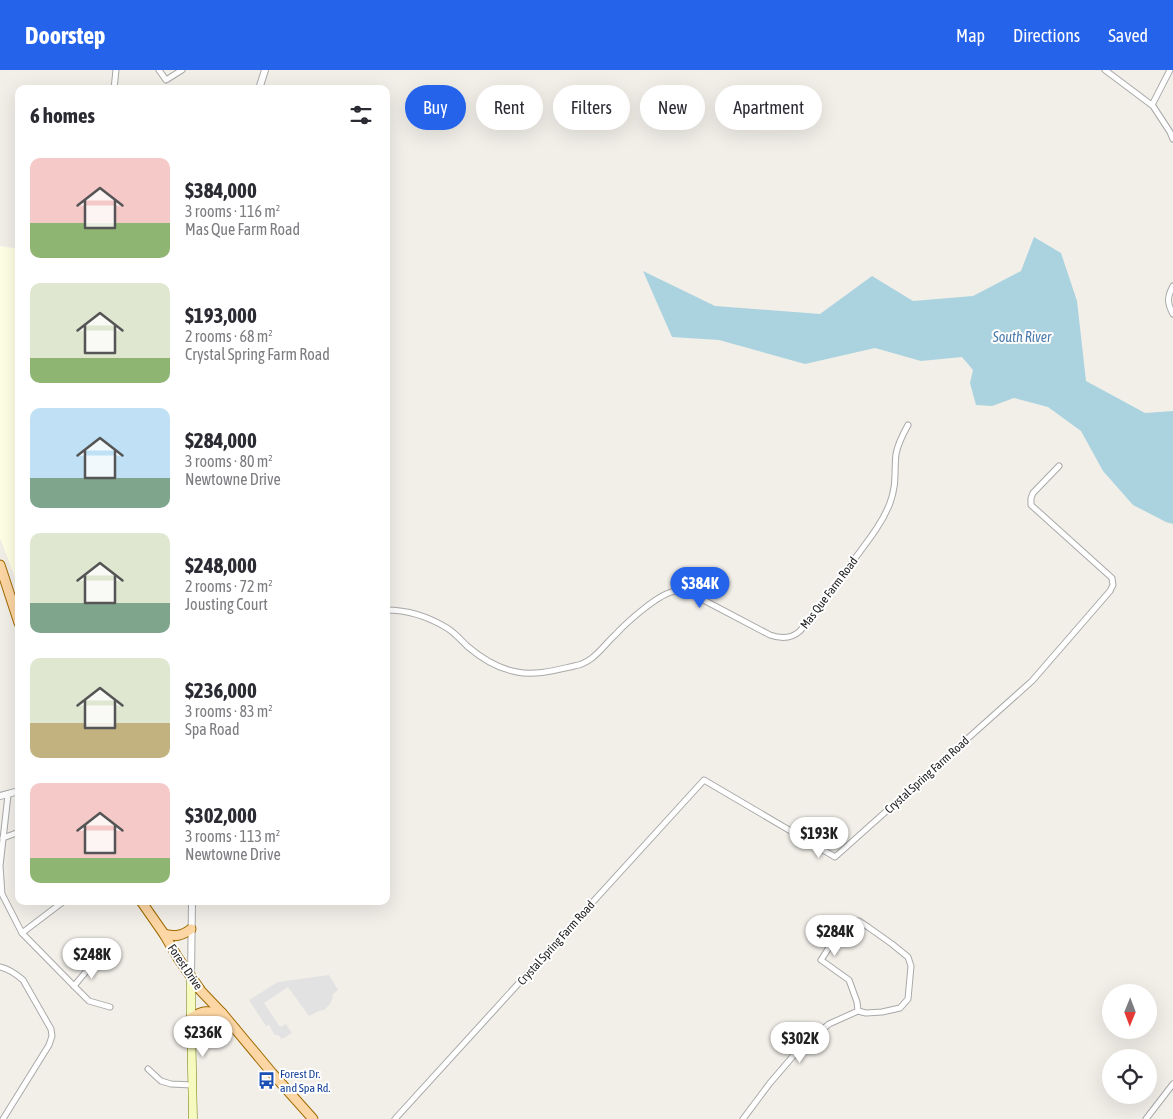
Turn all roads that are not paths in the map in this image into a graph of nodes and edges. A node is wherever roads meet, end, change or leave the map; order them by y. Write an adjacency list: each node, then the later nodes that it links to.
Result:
1 (116, 70): 7 (street)
2 (160, 70): 3 (street)
3 (182, 70)
4 (265, 70): 8 (street)
5 (1105, 70): 9 (street)
6 (1170, 70): 9 (street)
7 (114, 85)
8 (260, 85)
9 (1152, 105): 10 (street)
10 (1173, 139)
11 (1173, 286): 12 (street)
12 (1173, 314)
13 (908, 425): 16 (street, Mas Que Farm Road)
14 (1059, 466): 43 (street, Crystal Spring Farm Road)
15 (0, 565): 17 (main road)
16 (390, 610)
17 (15, 612)
18 (15, 792): 19 (street)
19 (8, 795): 20 (street); 22 (street)
20 (0, 796)
21 (15, 834): 22 (street)
22 (3, 838): 27 (street)
23 (59, 905): 27 (street)
24 (144, 905): 28 (main road, Forest Drive)
25 (192, 905): 26 (street)
26 (191, 929): 28 (main road); 31 (street)
27 (22, 933): 32 (street)
28 (164, 934): 31 (main road, Forest Drive)
29 (94, 962): 32 (street)
30 (0, 967): 40 (street)
31 (191, 977): 35 (main road, Forest Drive); 36 (main road)
32 (74, 986): 33 (street)
33 (110, 1007)
34 (858, 1011): 34 (street); 44 (street)
35 (222, 1013): 36 (main road); 42 (main road, Forest Drive)
36 (191, 1018): 39 (main road)
37 (148, 1069): 39 (street)
38 (1173, 1084): 45 (street)
39 (192, 1085): 41 (main road)
40 (3, 1119)
41 (193, 1119)
42 (313, 1119)
43 (396, 1119)
44 (743, 1119)
45 (1146, 1119)

